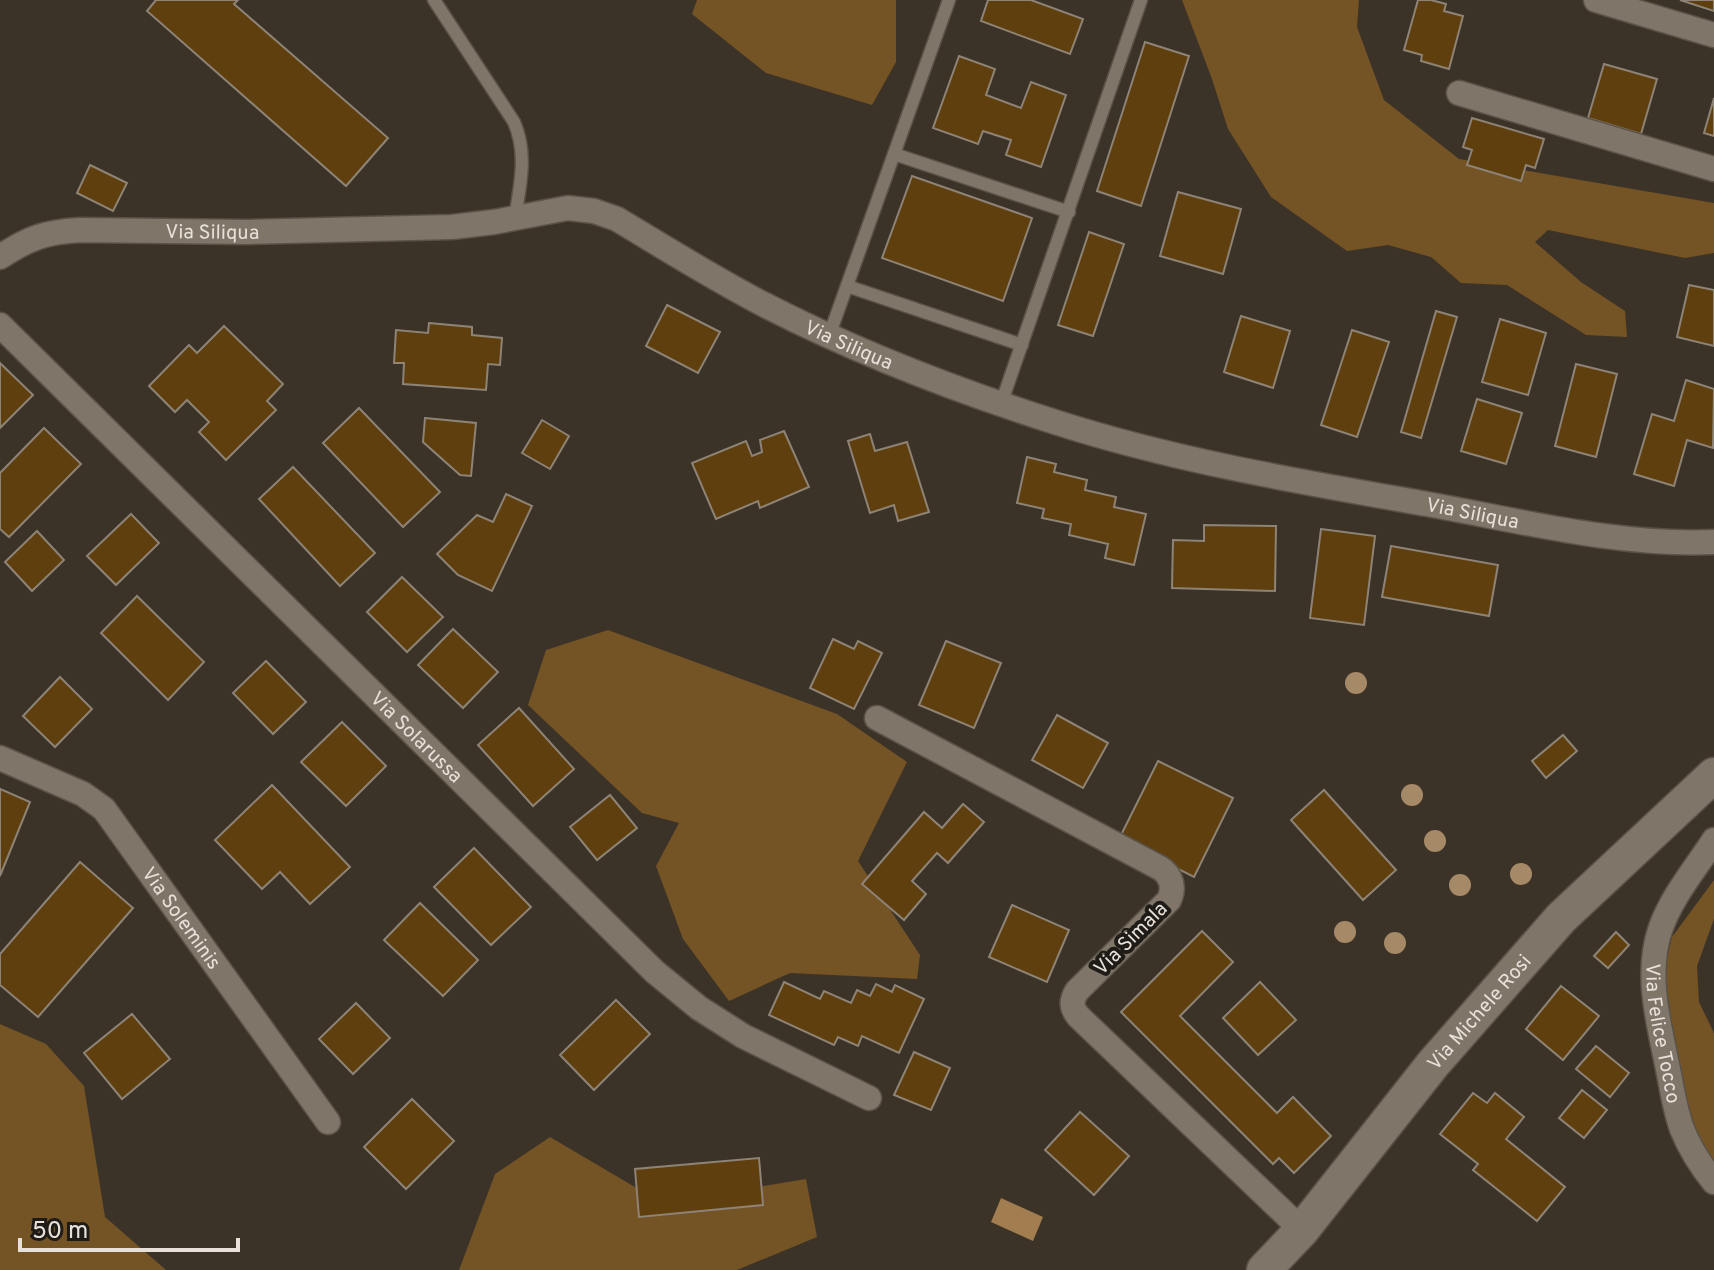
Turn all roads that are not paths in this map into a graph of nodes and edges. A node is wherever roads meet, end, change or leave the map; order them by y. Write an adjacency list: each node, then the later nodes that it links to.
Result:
1 (434, 0): 10 (lane)
2 (949, 0): 7 (lane)
3 (1141, 0): 9 (lane)
4 (1596, 0): 5 (street)
5 (1714, 35)
6 (1459, 93): 8 (street)
7 (894, 154): 9 (lane); 12 (lane)
8 (1714, 169)
9 (1069, 212): 15 (lane)
10 (515, 218): 11 (street, Via Siliqua); 14 (street, Via Siliqua)
11 (0, 257)
12 (847, 286): 14 (lane); 15 (lane)
13 (0, 325): 22 (street, Via Solarussa)
14 (829, 336): 16 (street, Via Siliqua)
15 (1022, 345): 16 (lane)
16 (1001, 404): 17 (street, Via Siliqua)
17 (1714, 542)
18 (877, 718): 25 (street, Via Simala)
19 (0, 758): 23 (street, Via Soleminis)
20 (1714, 775): 25 (street, Via Michele Rosi)
21 (1714, 840): 24 (street, Via Felice Tocco)
22 (869, 1098)
23 (328, 1122)
24 (1714, 1182)
25 (1302, 1230): 26 (street, Via Michele Rosi)
26 (1264, 1270)

